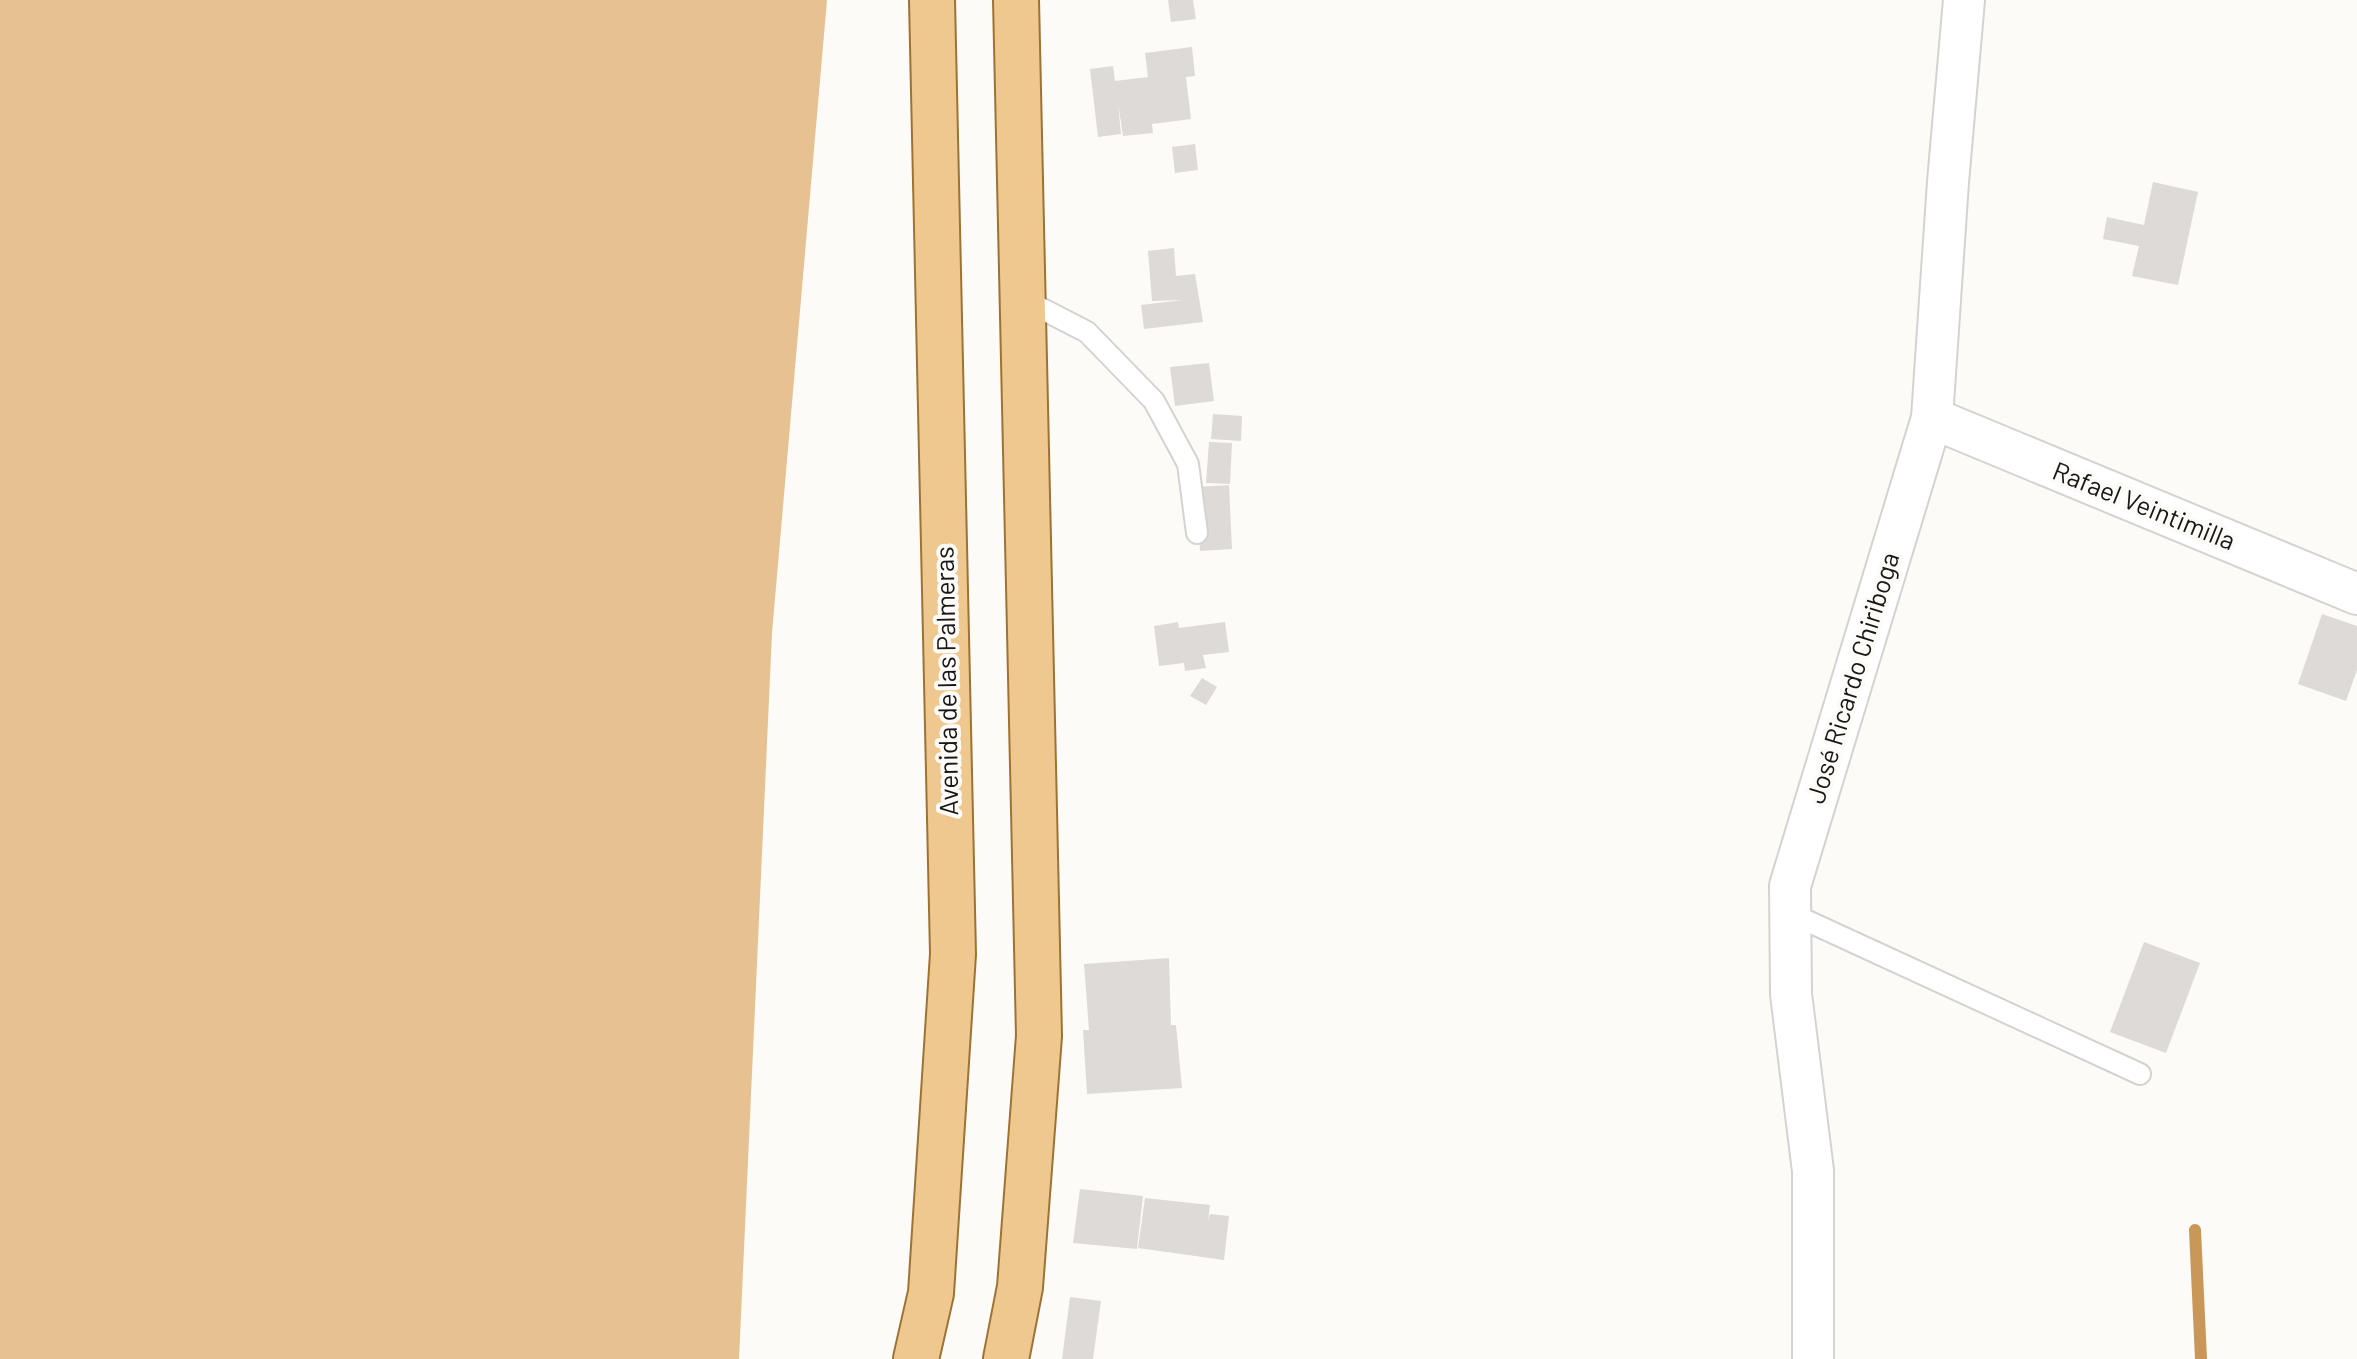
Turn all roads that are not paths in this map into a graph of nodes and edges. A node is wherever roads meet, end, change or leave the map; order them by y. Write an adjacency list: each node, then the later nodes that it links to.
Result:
1 (932, 0): 10 (main road, Avenida de las Palmeras)
2 (1016, 0): 4 (main road)
3 (1964, 0): 5 (street, José Ricardo Chiriboga)
4 (1023, 299): 6 (lane); 11 (main road)
5 (1932, 418): 7 (street, Rafael Veintimilla); 8 (street, José Ricardo Chiriboga)
6 (1197, 533)
7 (2357, 594)
8 (1790, 913): 9 (lane); 12 (street, José Ricardo Chiriboga)
9 (2140, 1074)
10 (916, 1359)
11 (1006, 1359)
12 (1813, 1359)

